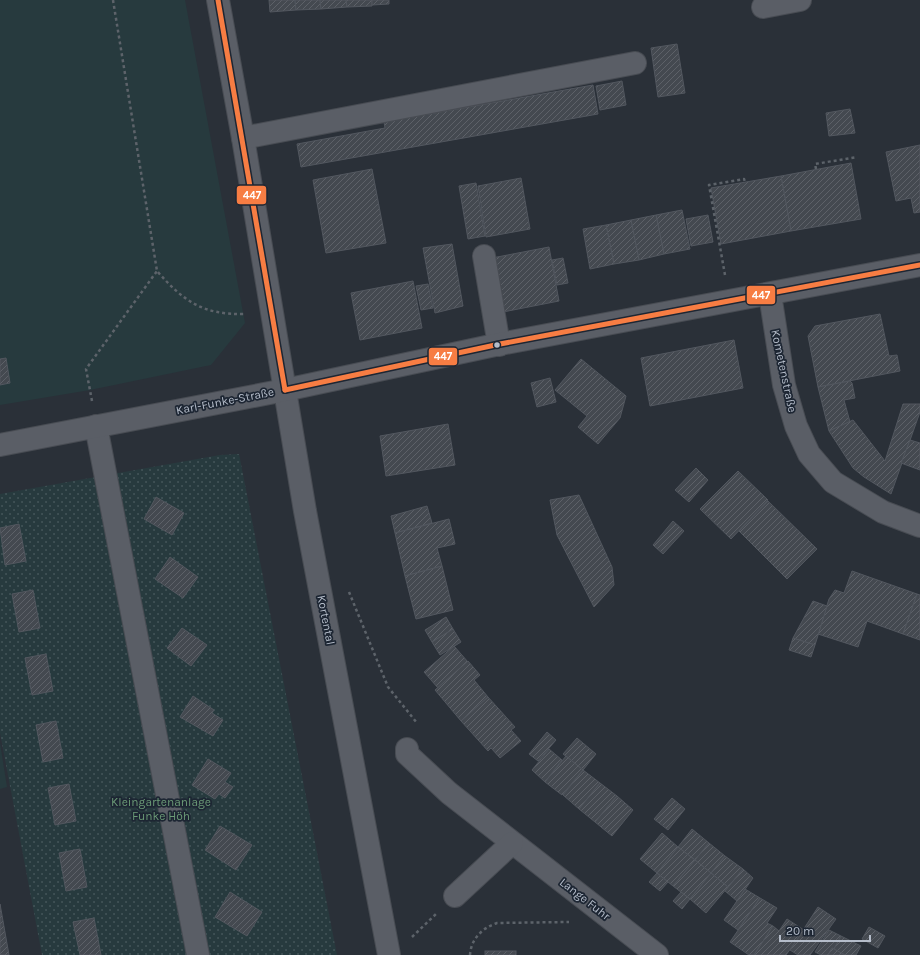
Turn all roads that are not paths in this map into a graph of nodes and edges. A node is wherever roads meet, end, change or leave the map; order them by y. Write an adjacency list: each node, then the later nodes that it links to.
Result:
1 (218, 0): 5 (street, Kortental)
2 (800, 0): 3 (street)
3 (763, 7)
4 (635, 63): 5 (street)
5 (243, 138): 10 (street, Kortental)
6 (484, 256): 9 (street)
7 (920, 266): 8 (street, Karl-Funke-Straße)
8 (770, 294): 9 (street, Karl-Funke-Straße); 13 (street, Kometenstraße)
9 (499, 345): 10 (street, Karl-Funke-Straße)
10 (285, 390): 11 (street, Karl-Funke-Straße); 18 (street, Kortental)
11 (96, 426): 12 (street, Karl-Funke-Straße); 17 (street)
12 (0, 445)
13 (920, 526)
14 (407, 749): 15 (street, Lange Fuhr)
15 (512, 843): 16 (street); 19 (street, Lange Fuhr)
16 (455, 896)
17 (198, 955)
18 (389, 955)
19 (657, 955)

